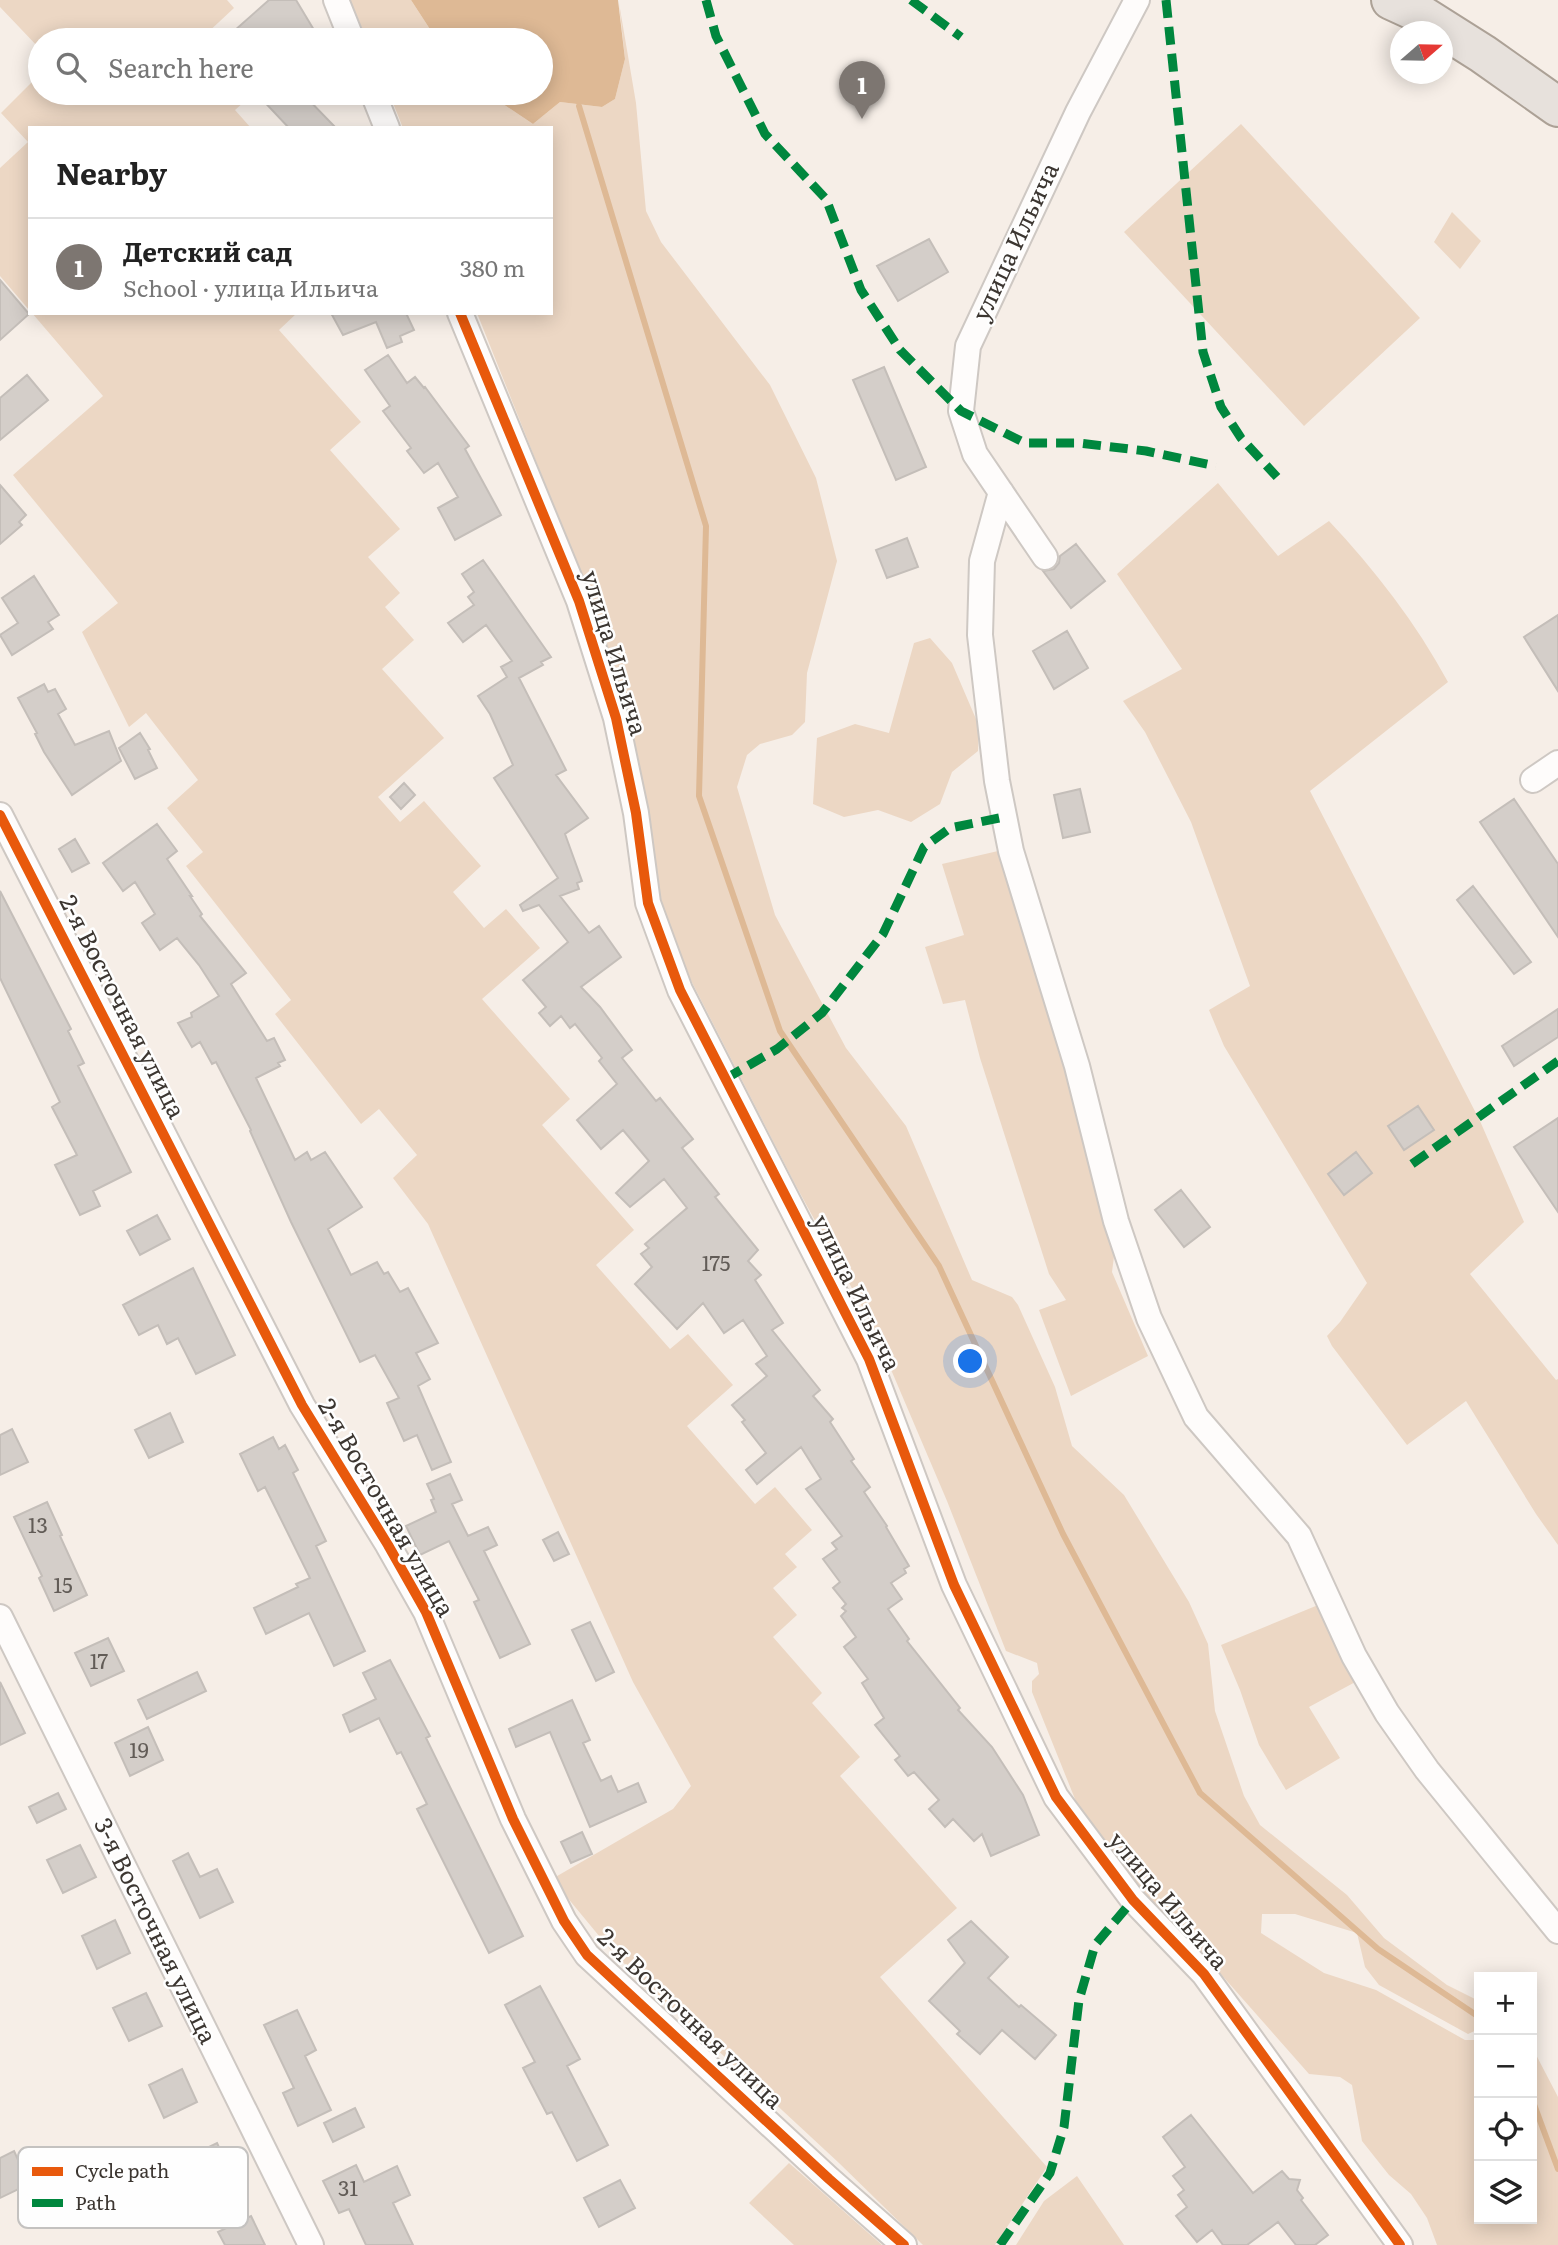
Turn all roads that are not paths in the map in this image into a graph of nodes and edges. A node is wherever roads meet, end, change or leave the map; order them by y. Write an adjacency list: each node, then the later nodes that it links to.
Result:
1 (336, 0): 4 (street)
2 (1137, 0): 9 (street, улица Ильича)
3 (1391, 0): 6 (main road)
4 (347, 28)
5 (378, 105): 7 (street)
6 (1558, 107)
7 (386, 126)
8 (461, 315): 18 (street, улица Ильича)
9 (1001, 492): 10 (street, улица Ильича); 15 (street)
10 (1045, 556)
11 (1558, 763): 12 (street)
12 (1533, 779)
13 (0, 815): 17 (street, 2-я Восточная улица)
14 (0, 1617): 16 (street, 3-я Восточная улица)
15 (1558, 1931)
16 (311, 2245)
17 (904, 2245)
18 (1400, 2245)

